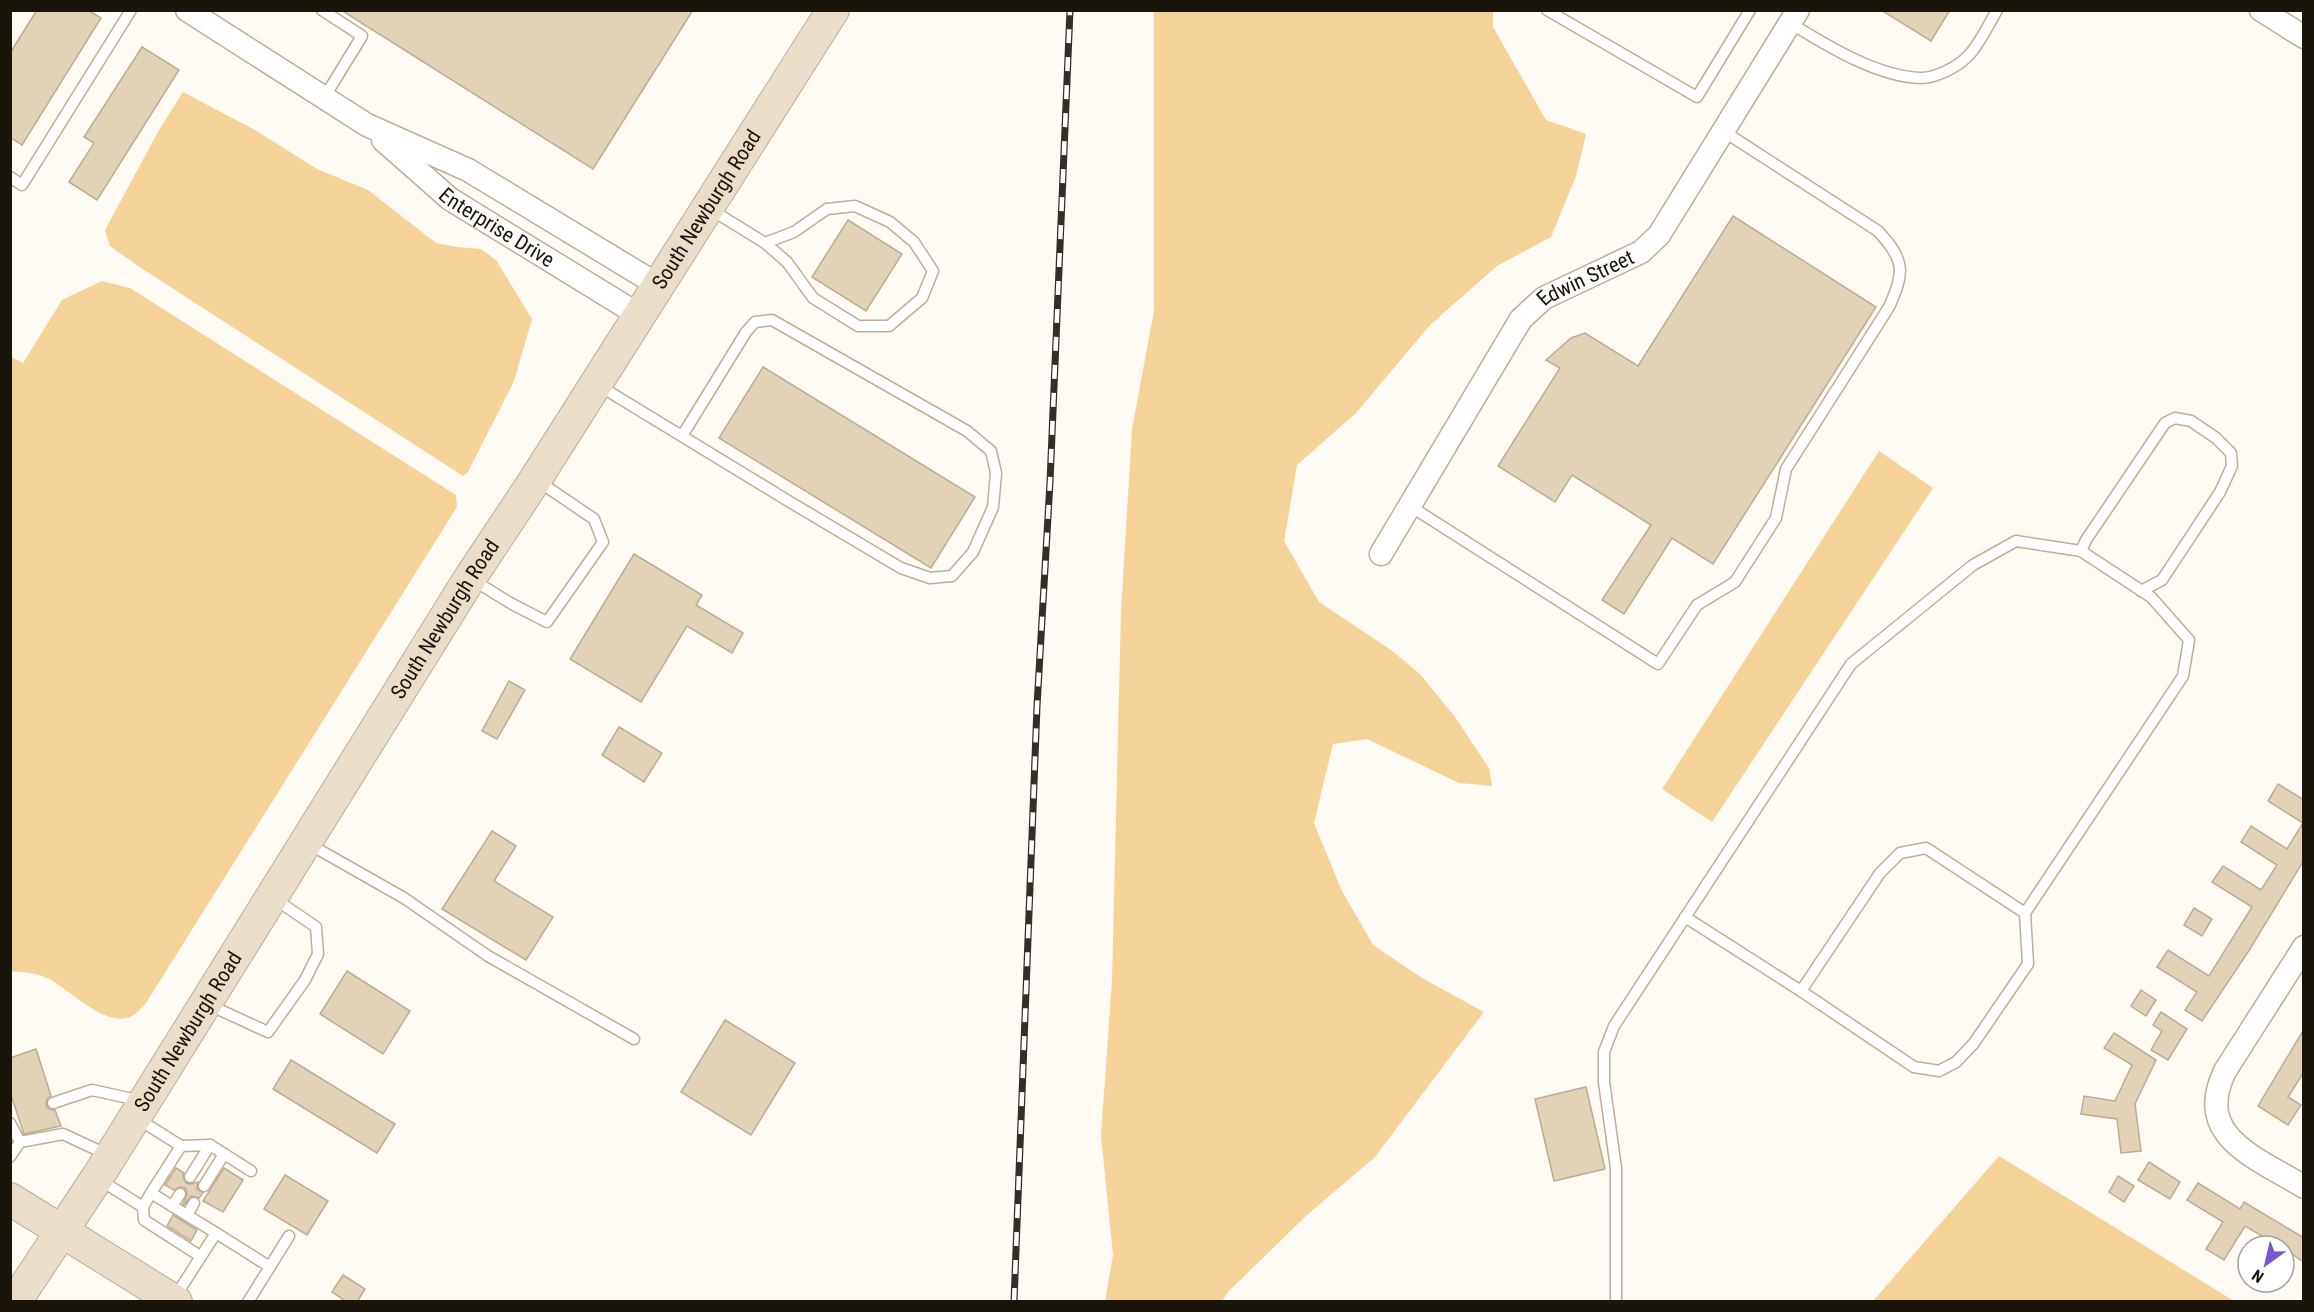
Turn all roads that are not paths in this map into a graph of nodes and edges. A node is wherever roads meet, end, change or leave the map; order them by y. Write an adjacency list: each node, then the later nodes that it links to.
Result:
1 (131, 10): 14 (lane)
2 (188, 10): 11 (street, Enterprise Drive)
3 (321, 10): 11 (lane)
4 (833, 10): 15 (main road, South Newburgh Road)
5 (1547, 10): 6 (lane)
6 (1750, 10)
7 (1997, 10): 9 (lane)
8 (2261, 10): 10 (street)
9 (1794, 17): 13 (street, Edwin Street)
10 (2304, 37)
11 (324, 98): 12 (street, Enterprise Drive)
12 (367, 125): 17 (street, Enterprise Drive); 18 (street, Enterprise Drive)
13 (1723, 131): 22 (street, Edwin Street); 22 (lane)
14 (10, 177)
15 (707, 207): 16 (lane); 17 (main road, South Newburgh Road)
16 (765, 243): 16 (lane)
17 (658, 285): 18 (main road, South Newburgh Road)
18 (639, 315): 19 (main road, South Newburgh Road)
19 (595, 383): 20 (lane); 21 (main road, South Newburgh Road)
20 (682, 436): 20 (lane)
21 (535, 480): 25 (main road, South Newburgh Road); 25 (lane)
22 (1410, 506): 24 (street, Edwin Street)
23 (2081, 551): 26 (lane); 26 (lane); 30 (lane)
24 (1381, 554)
25 (470, 578): 27 (main road, South Newburgh Road)
26 (2141, 591): 29 (lane)
27 (306, 843): 28 (main road, South Newburgh Road); 34 (lane)
28 (272, 897): 33 (main road, South Newburgh Road); 33 (lane)
29 (2025, 913): 32 (lane); 32 (lane)
30 (1685, 917): 32 (lane); 63 (lane)
31 (2304, 947): 47 (street)
32 (1801, 991)
33 (206, 1004): 36 (main road, South Newburgh Road)
34 (634, 1039)
35 (53, 1103): 36 (lane)
36 (140, 1109): 40 (lane); 43 (main road, South Newburgh Road)
37 (13, 1119): 38 (lane)
38 (20, 1142): 42 (lane); 43 (lane)
39 (210, 1145): 40 (lane); 41 (lane); 45 (lane)
40 (181, 1146): 48 (lane)
41 (224, 1154): 44 (lane); 46 (lane)
42 (10, 1157)
43 (104, 1167): 53 (lane); 55 (main road, South Newburgh Road)
44 (251, 1171)
45 (190, 1177)
46 (204, 1186)
47 (2304, 1187)
48 (151, 1193): 52 (lane); 53 (lane)
49 (180, 1194): 52 (lane)
50 (10, 1199): 55 (main road)
51 (194, 1203): 54 (lane)
52 (172, 1206): 54 (lane)
53 (143, 1207): 58 (lane)
54 (187, 1215): 56 (lane)
55 (62, 1232): 60 (main road); 61 (main road, South Newburgh Road)
56 (216, 1233): 58 (lane); 59 (lane)
57 (289, 1236): 59 (lane)
58 (200, 1256): 60 (lane)
59 (270, 1267): 62 (lane)
60 (174, 1301)
61 (15, 1302)
62 (248, 1302)
63 (1616, 1302)

